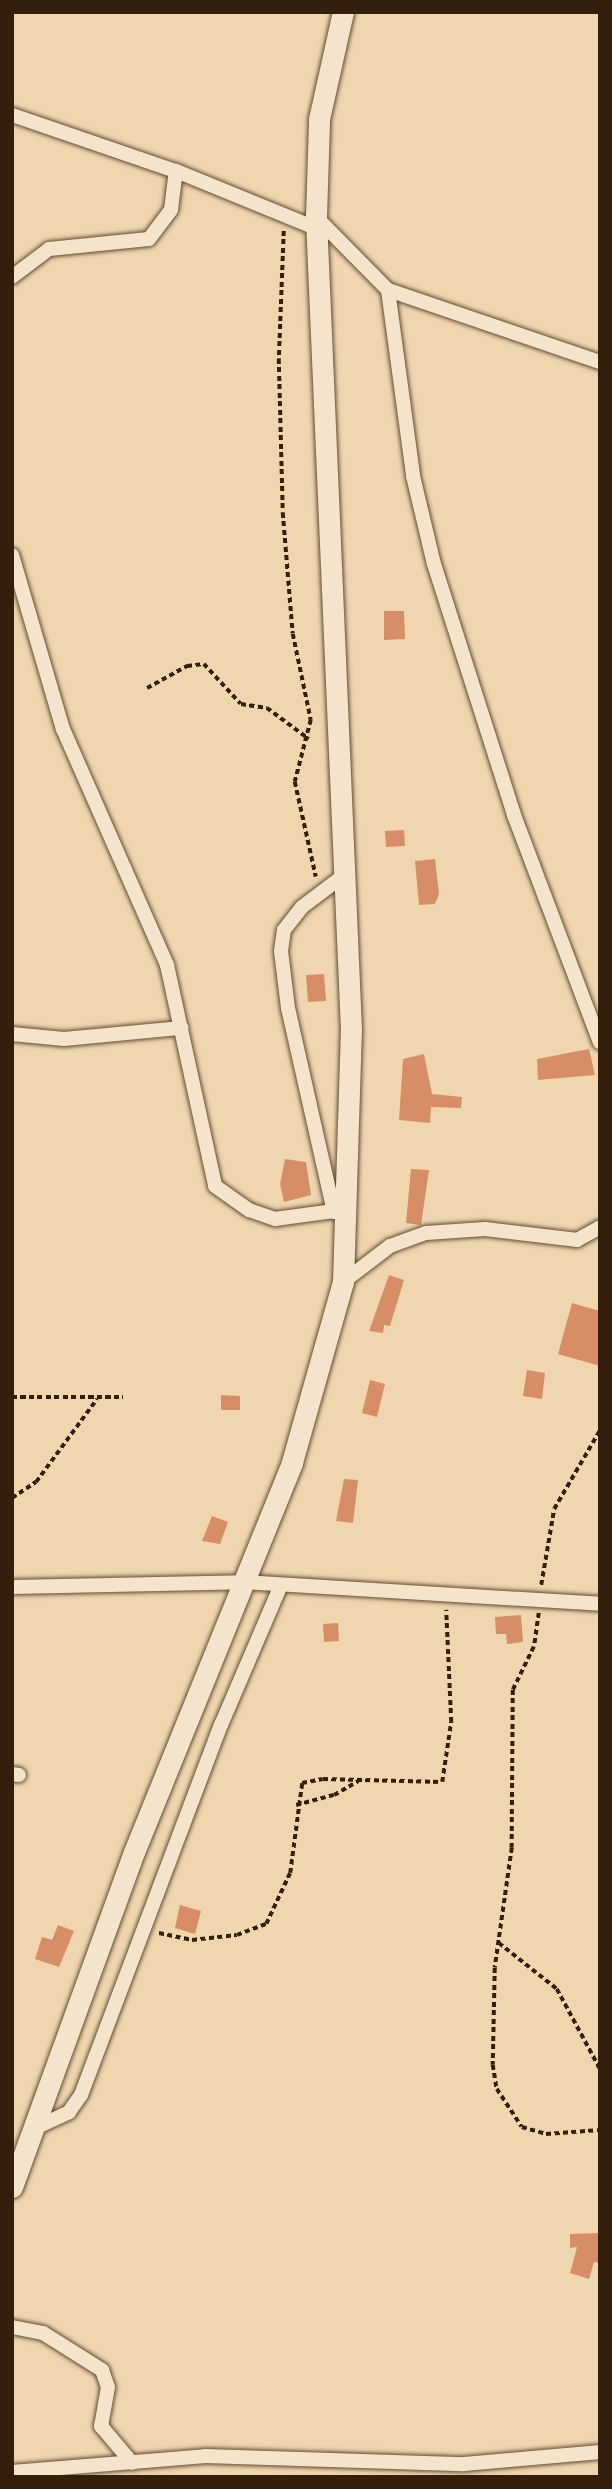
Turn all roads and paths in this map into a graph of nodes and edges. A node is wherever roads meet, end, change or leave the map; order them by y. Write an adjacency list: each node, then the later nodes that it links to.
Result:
1 (343, 12): 5 (main road)
2 (12, 115): 3 (street)
3 (176, 171): 4 (street); 6 (street)
4 (287, 215): 5 (street); 11 (path)
5 (317, 223): 7 (street); 12 (main road)
6 (12, 277)
7 (388, 290): 8 (street); 16 (street)
8 (600, 362)
9 (12, 555): 14 (street)
10 (147, 688): 11 (path)
11 (309, 739): 13 (path)
12 (343, 876): 13 (street); 17 (main road)
13 (319, 894): 17 (street)
14 (181, 1028): 15 (street); 17 (street)
15 (12, 1034)
16 (600, 1042)
17 (341, 1210): 19 (main road)
18 (600, 1227): 19 (street)
19 (343, 1282): 25 (main road)
20 (12, 1397): 22 (path)
21 (123, 1398): 22 (path)
22 (97, 1399): 24 (path)
23 (600, 1430): 29 (path)
24 (12, 1498)
25 (243, 1582): 26 (street); 27 (street); 36 (main road)
26 (281, 1584): 28 (street); 33 (street)
27 (12, 1587)
28 (446, 1594): 29 (street); 31 (path)
29 (541, 1600): 30 (street); 34 (path)
30 (600, 1604)
31 (358, 1781): 32 (path); 32 (path)
32 (296, 1805): 33 (path)
33 (144, 1928): 36 (street)
34 (498, 1942): 35 (path); 37 (path)
35 (600, 2069)
36 (33, 2129): 38 (main road)
37 (600, 2130)
38 (12, 2187)
39 (12, 2327): 41 (street)
40 (600, 2452): 41 (street)
41 (132, 2463): 42 (street)
42 (12, 2472)

